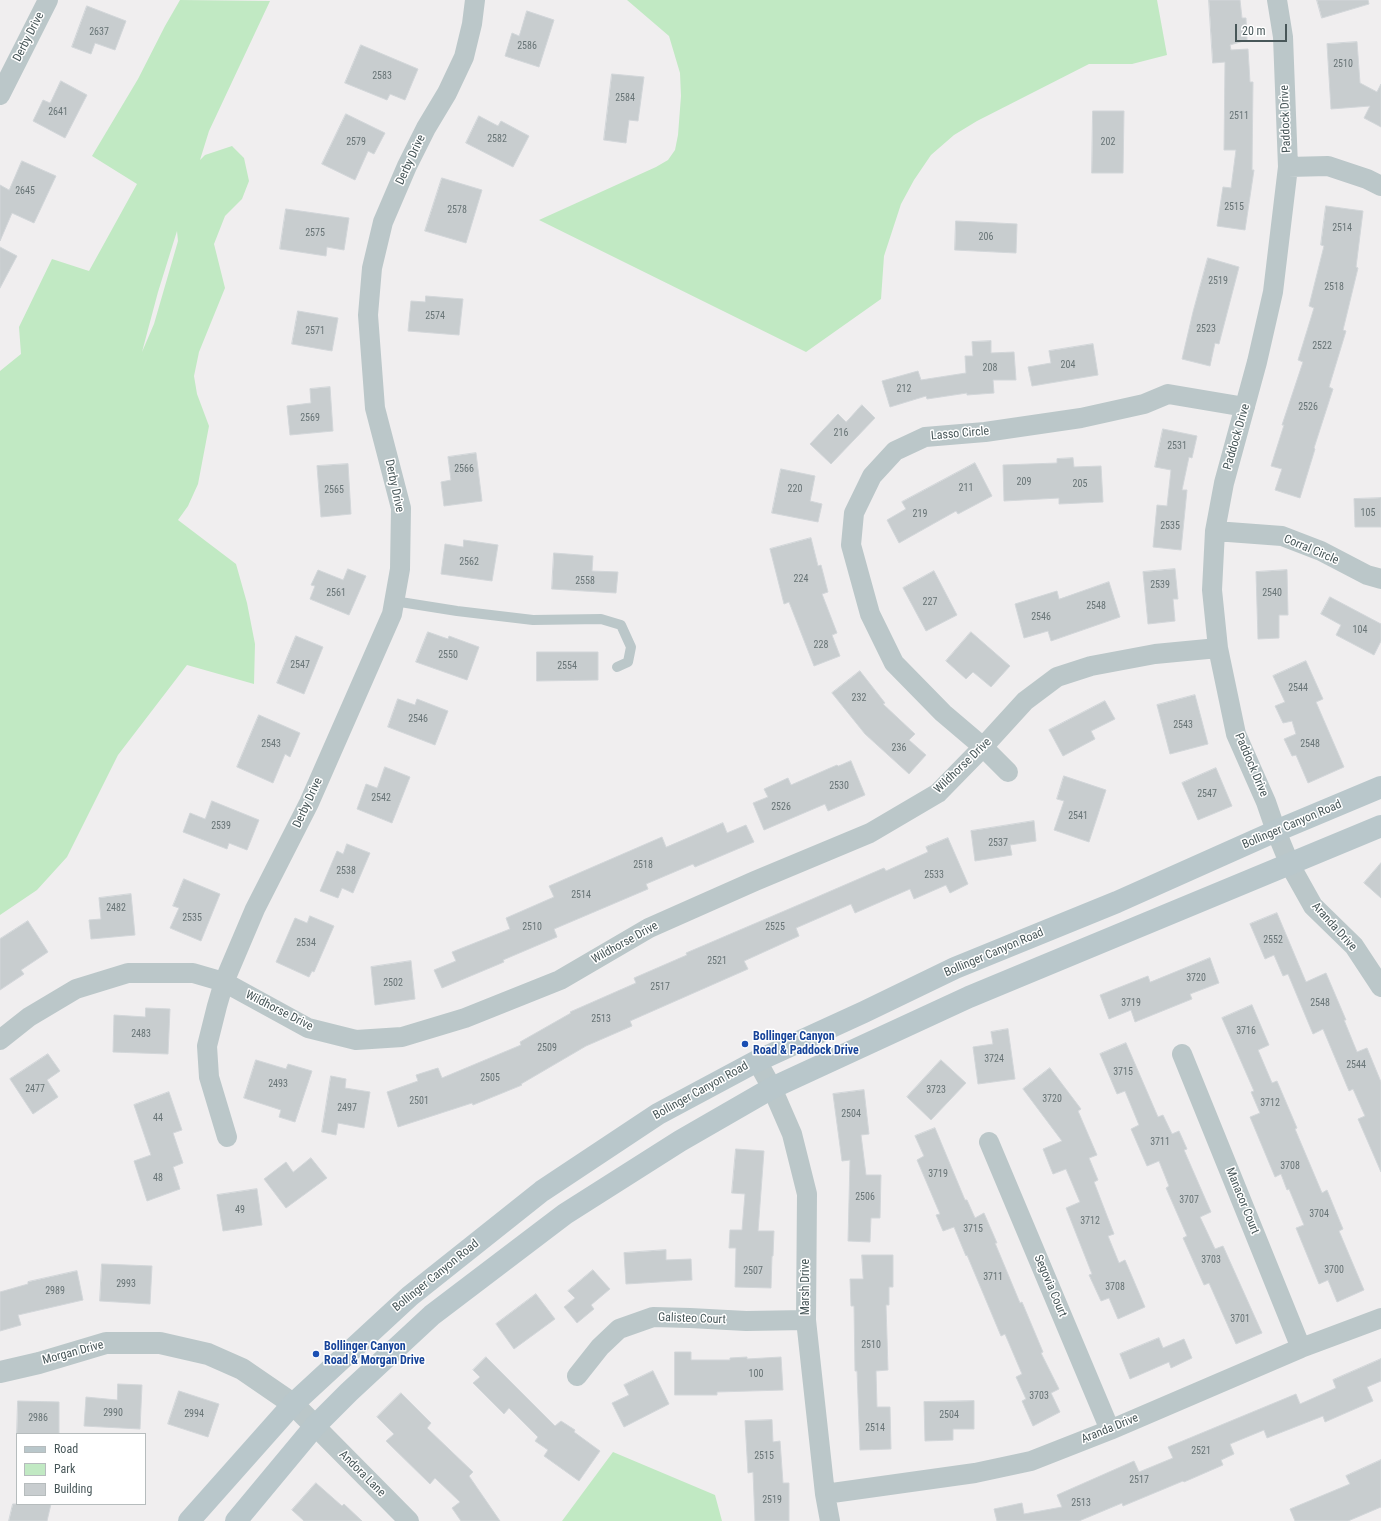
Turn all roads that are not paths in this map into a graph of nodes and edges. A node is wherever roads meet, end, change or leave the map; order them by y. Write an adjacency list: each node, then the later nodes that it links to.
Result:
1 (48, 0): 4 (street, Derby Drive)
2 (475, 0): 10 (street, Derby Drive)
3 (1277, 0): 5 (street, Paddock Drive)
4 (0, 95)
5 (1288, 167): 6 (street); 7 (street, Paddock Drive)
6 (1381, 186)
7 (1245, 408): 8 (street, Paddock Drive); 13 (street, Lasso Circle)
8 (1215, 531): 9 (street, Corral Circle); 11 (street, Paddock Drive)
9 (1381, 578)
10 (394, 600): 12 (lane); 19 (street, Derby Drive)
11 (1218, 648): 13 (street, Wildhorse Drive); 17 (street, Paddock Drive)
12 (617, 667)
13 (983, 747): 14 (street, Lasso Circle); 19 (street, Wildhorse Drive)
14 (1008, 772)
15 (1381, 788): 17 (main road, Bollinger Canyon Road)
16 (1381, 826): 18 (main road)
17 (1276, 831): 18 (street, Paddock Drive); 23 (main road, Bollinger Canyon Road)
18 (1290, 865): 20 (street, Aranda Drive); 24 (main road)
19 (224, 982): 21 (street, Wildhorse Drive); 25 (street, Derby Drive)
20 (1381, 987)
21 (0, 1040)
22 (1182, 1054): 29 (street, Manacor Court)
23 (757, 1061): 24 (street, Marsh Drive); 32 (main road, Bollinger Canyon Road)
24 (772, 1088): 28 (street, Marsh Drive); 33 (main road)
25 (227, 1137)
26 (990, 1142): 34 (street, Segovia Court)
27 (1381, 1318): 29 (street, Aranda Drive)
28 (806, 1320): 31 (street, Galisteo Court); 35 (street, Marsh Drive)
29 (1301, 1348): 34 (street, Aranda Drive)
30 (0, 1372): 32 (street, Morgan Drive)
31 (577, 1376)
32 (293, 1404): 33 (street, Morgan Drive); 36 (main road, Bollinger Canyon Road)
33 (315, 1426): 37 (main road); 38 (street, Andora Lane)
34 (1110, 1430): 35 (street, Aranda Drive)
35 (825, 1494): 39 (street, Marsh Drive)
36 (188, 1521)
37 (236, 1521)
38 (409, 1521)
39 (830, 1521)

